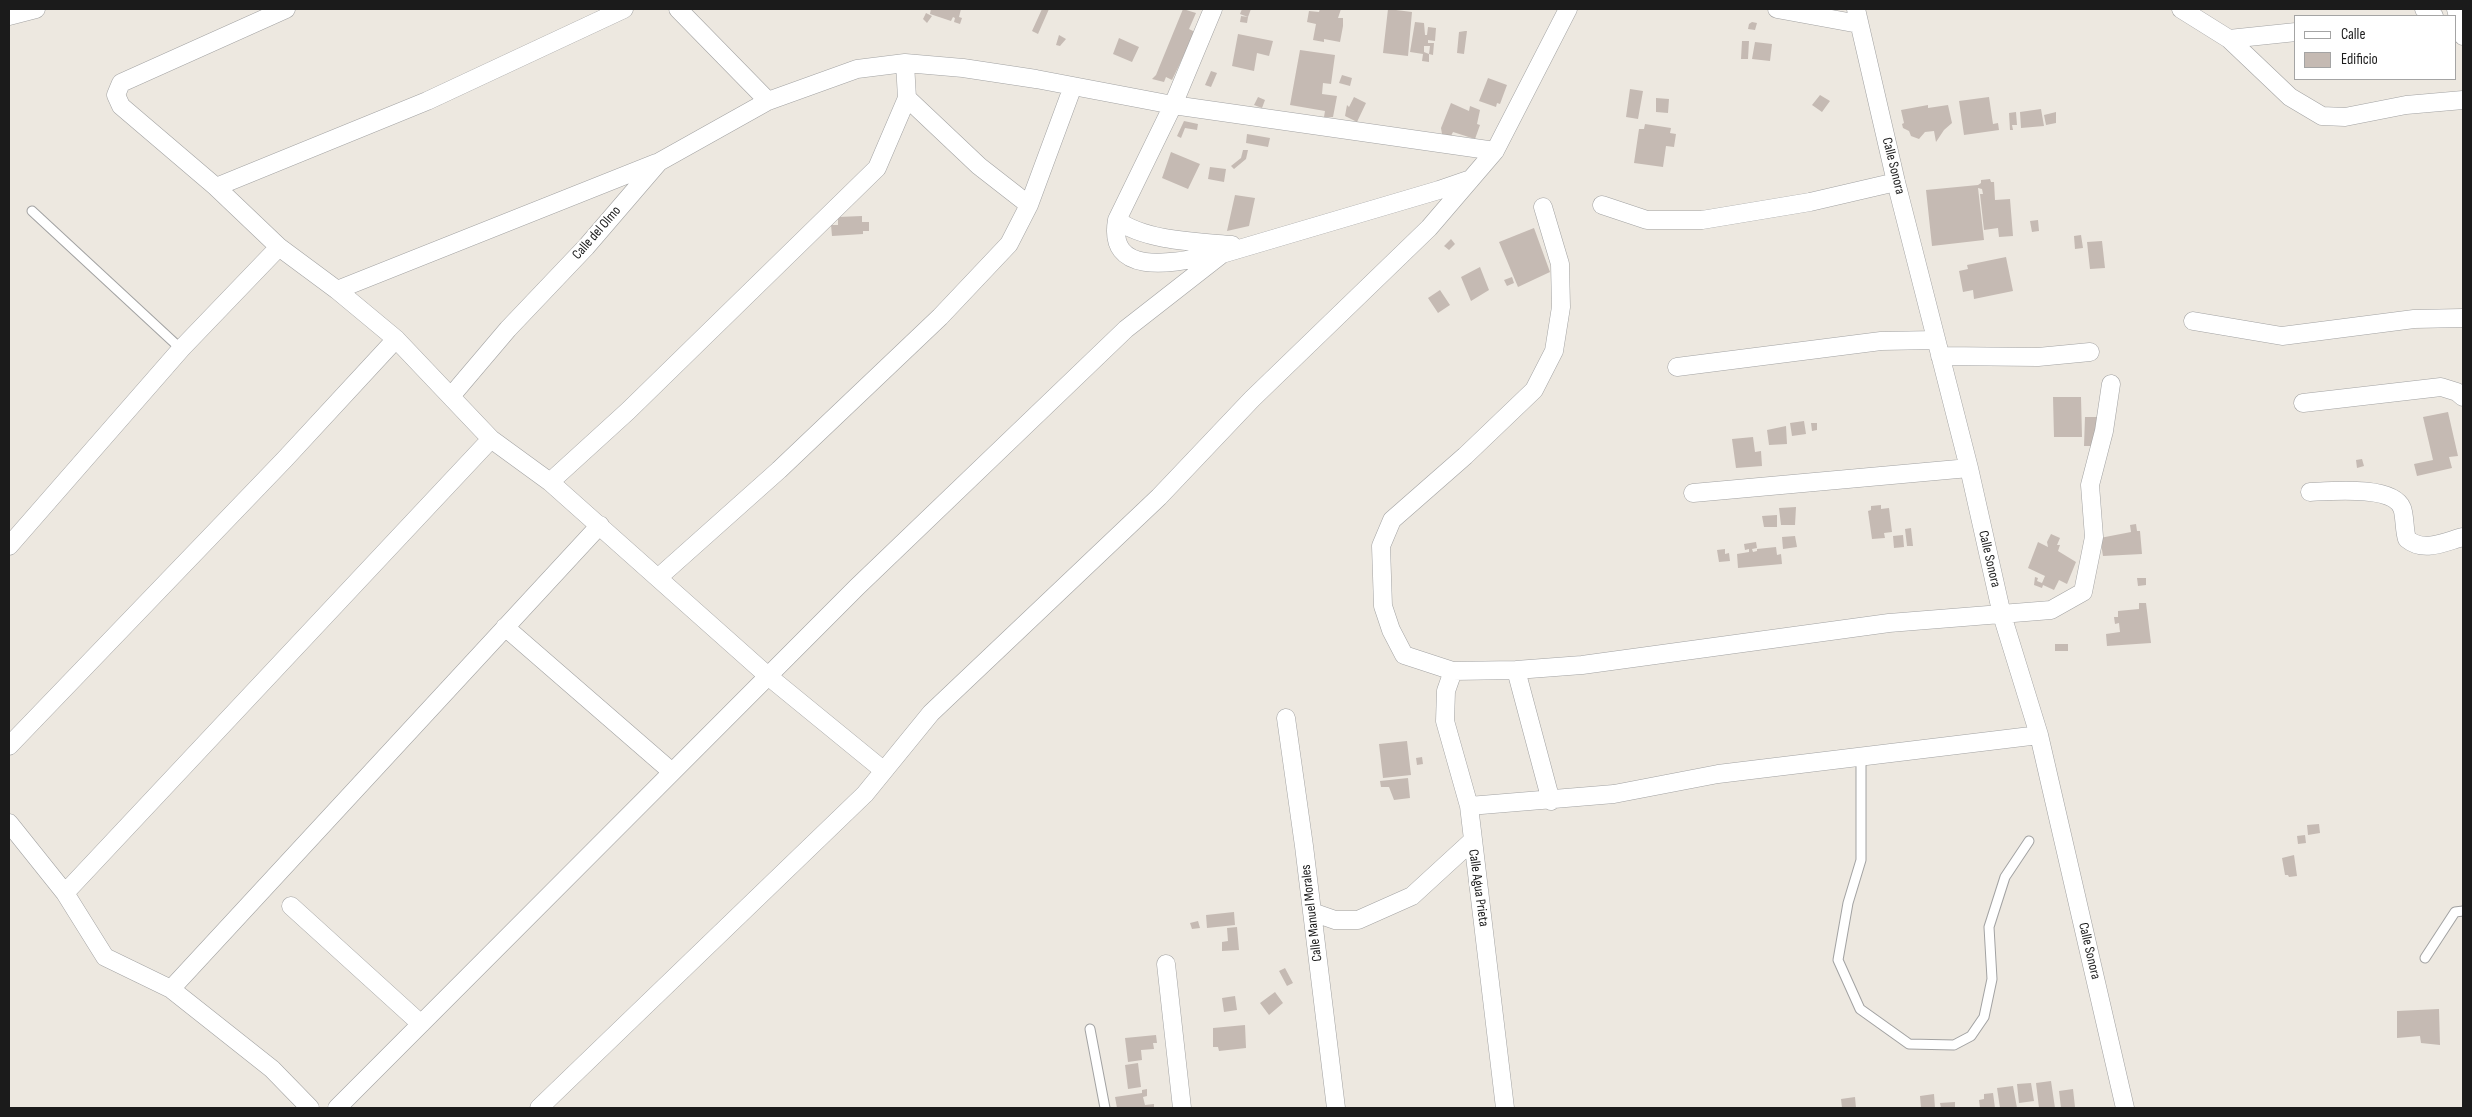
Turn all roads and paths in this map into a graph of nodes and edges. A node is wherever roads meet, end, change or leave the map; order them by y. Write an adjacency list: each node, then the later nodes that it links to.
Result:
1 (36, 9): 9 (street)
2 (286, 9): 25 (street)
3 (624, 9): 25 (street)
4 (678, 9): 19 (street)
5 (1213, 9): 20 (street)
6 (1568, 9): 21 (street)
7 (1777, 9): 10 (street)
8 (2182, 9): 14 (street)
9 (9, 16)
10 (1858, 17): 24 (street, Calle Sonora)
11 (2457, 17): 13 (street)
12 (2294, 32): 14 (street)
13 (2463, 36)
14 (2229, 39): 18 (street)
15 (905, 63): 16 (street, Calle del Olmo); 17 (street); 19 (street, Calle del Olmo)
16 (1073, 86): 20 (street, Calle del Olmo); 27 (street)
17 (907, 98): 27 (street); 48 (street)
18 (2463, 100)
19 (768, 102): 22 (street, Calle del Olmo)
20 (1173, 105): 21 (street, Calle del Olmo); 30 (street)
21 (1495, 151): 23 (street)
22 (659, 162): 34 (street); 43 (street, Calle del Olmo)
23 (1469, 179): 31 (street); 64 (street)
24 (1896, 182): 26 (street); 38 (street, Calle Sonora)
25 (216, 186): 32 (street)
26 (1602, 204)
27 (1029, 205): 54 (street)
28 (1543, 207): 58 (street)
29 (32, 211): 39 (lane)
30 (1117, 220): 31 (street); 33 (street)
31 (1242, 246): 33 (street)
32 (279, 247): 34 (street); 39 (street)
33 (1222, 254): 59 (street)
34 (337, 290): 37 (street)
35 (2463, 318): 36 (street)
36 (2193, 321)
37 (396, 339): 43 (street); 62 (street)
38 (1938, 348): 40 (street); 41 (street); 47 (street, Calle Sonora)
39 (181, 349): 53 (street)
40 (2090, 352)
41 (1677, 367)
42 (2111, 384): 55 (street)
43 (452, 395): 46 (street)
44 (2463, 397): 45 (street)
45 (2303, 403)
46 (491, 439): 48 (street); 71 (street)
47 (1969, 468): 50 (street); 55 (street, Calle Sonora)
48 (550, 482): 51 (street)
49 (2310, 492): 52 (street)
50 (1693, 493)
51 (600, 525): 54 (street); 56 (street)
52 (2463, 537)
53 (9, 546)
54 (659, 577): 59 (street)
55 (2002, 615): 57 (street); 61 (street, Calle Sonora)
56 (506, 627): 65 (street); 77 (street)
57 (1516, 670): 58 (street); 66 (street)
58 (1453, 671): 67 (street, Calle Agua Prieta)
59 (768, 676): 64 (street); 65 (street)
60 (1286, 718): 74 (street, Calle Manuel Morales)
61 (2039, 735): 63 (street); 87 (street, Calle Sonora)
62 (9, 746)
63 (1861, 757): 66 (street); 70 (lane)
64 (883, 770): 82 (street)
65 (672, 772): 78 (street)
66 (1551, 801): 67 (street)
67 (1468, 806): 69 (street, Calle Agua Prieta)
68 (9, 823): 71 (street)
69 (1472, 841): 74 (street); 86 (street, Calle Agua Prieta)
70 (2029, 841)
71 (66, 893): 77 (street)
72 (291, 906): 78 (street)
73 (2463, 911): 75 (lane)
74 (1312, 912): 85 (street, Calle Manuel Morales)
75 (2425, 958)
76 (1166, 964): 84 (street)
77 (171, 989): 80 (street)
78 (421, 1024): 81 (street)
79 (1090, 1029): 83 (lane)
80 (310, 1108)
81 (337, 1108)
82 (539, 1108)
83 (1105, 1108)
84 (1182, 1108)
85 (1336, 1108)
86 (1505, 1108)
87 (2125, 1108)

